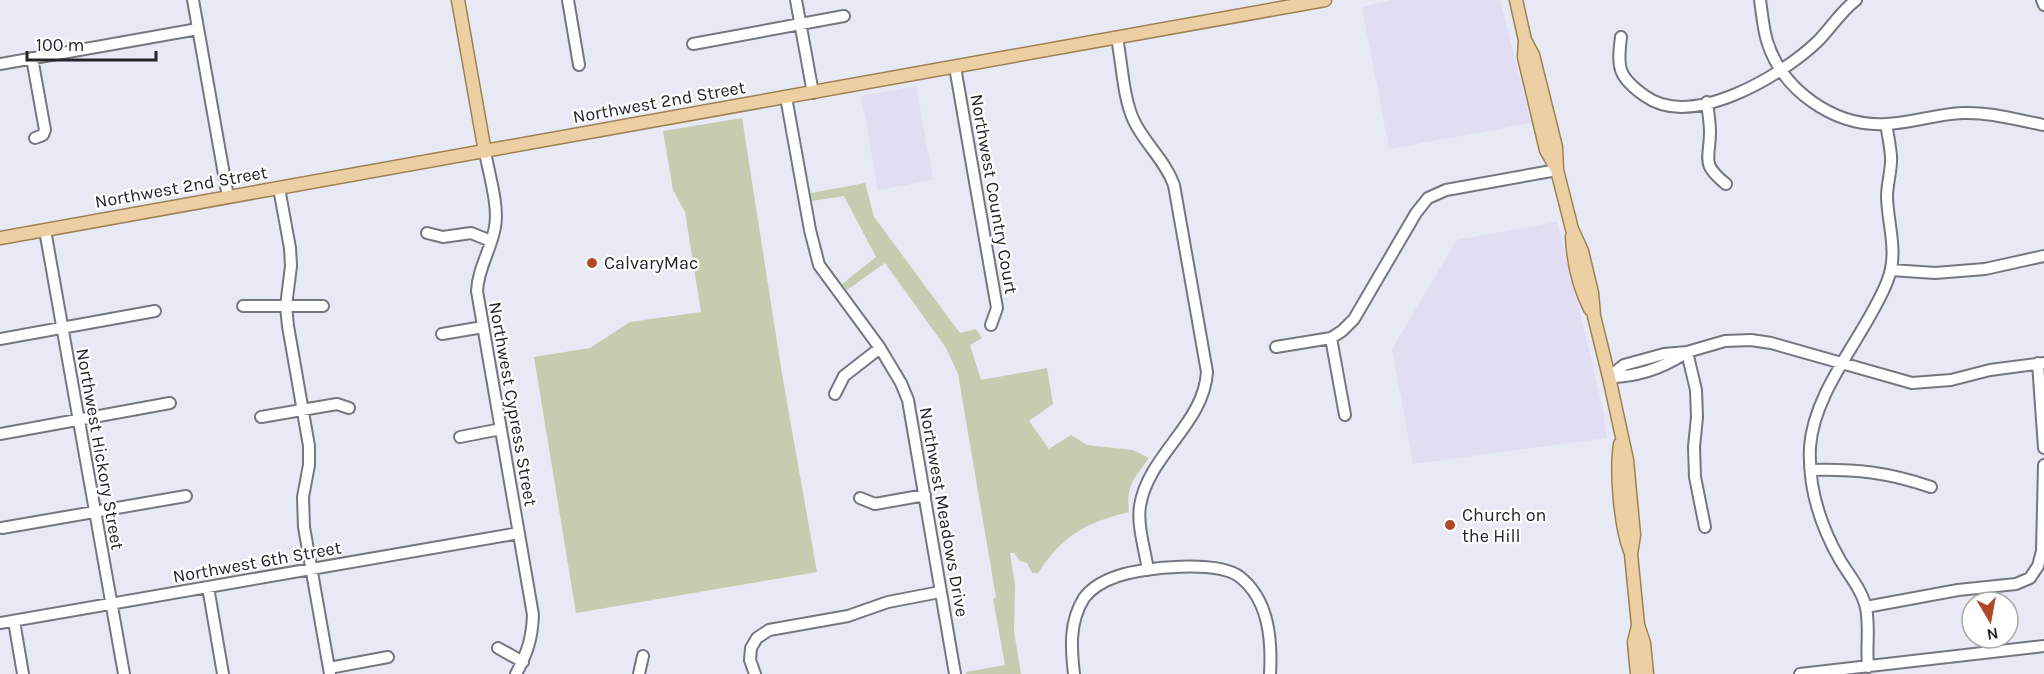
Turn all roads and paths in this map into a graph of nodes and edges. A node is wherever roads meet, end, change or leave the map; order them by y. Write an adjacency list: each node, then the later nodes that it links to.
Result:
1 (193, 0): 14 (street)
2 (458, 0): 29 (main road)
3 (568, 0): 20 (street)
4 (796, 0): 13 (street)
5 (1325, 0): 10 (main road, Northwest 2nd Street)
6 (1516, 0): 30 (main road)
7 (1760, 0): 22 (street)
8 (1856, 0): 22 (street)
9 (2042, 0): 11 (street)
10 (1277, 4): 16 (main road, Northwest 2nd Street)
11 (2044, 4)
12 (844, 16): 13 (street)
13 (801, 24): 17 (street); 23 (street)
14 (198, 28): 18 (street); 33 (street)
15 (1621, 37): 25 (street)
16 (1117, 38): 21 (main road, Northwest 2nd Street); 78 (street)
17 (693, 44)
18 (32, 58): 19 (street); 28 (street)
19 (0, 64)
20 (579, 64)
21 (955, 67): 23 (main road, Northwest 2nd Street); 44 (street, Northwest Country Court)
22 (1782, 71): 25 (street); 26 (street)
23 (813, 93): 24 (main road, Northwest 2nd Street)
24 (786, 97): 29 (main road, Northwest 2nd Street); 51 (street, Northwest Meadows Drive)
25 (1707, 102): 31 (street)
26 (1886, 124): 27 (street); 39 (street)
27 (2044, 125)
28 (35, 138)
29 (485, 152): 32 (main road, Northwest 2nd Street); 37 (street, Northwest Cypress Street)
30 (1557, 170): 48 (street); 55 (main road)
31 (1726, 184)
32 (279, 188): 33 (main road, Northwest 2nd Street); 41 (street)
33 (228, 197): 34 (main road, Northwest 2nd Street)
34 (45, 230): 36 (main road, Northwest 2nd Street); 46 (street, Northwest Hickory Street)
35 (427, 233): 37 (street)
36 (0, 238)
37 (491, 241): 45 (street, Northwest Cypress Street)
38 (2044, 255): 39 (street)
39 (1892, 270): 54 (street)
40 (243, 306): 41 (street)
41 (286, 306): 42 (street); 59 (street)
42 (323, 306)
43 (155, 311): 46 (street)
44 (991, 325)
45 (483, 327): 47 (street); 63 (street, Northwest Cypress Street)
46 (62, 328): 49 (street); 62 (street, Northwest Hickory Street)
47 (442, 334)
48 (1331, 338): 50 (street); 60 (street)
49 (0, 339)
50 (1276, 347)
51 (880, 348): 56 (street); 70 (street, Northwest Meadows Drive)
52 (1687, 352): 54 (street); 55 (street); 74 (street)
53 (2041, 363): 54 (street); 66 (street)
54 (1842, 364): 68 (street)
55 (1609, 377): 85 (main road)
56 (835, 394)
57 (170, 403): 62 (street)
58 (350, 408): 59 (street)
59 (303, 410): 61 (street); 77 (street)
60 (1345, 415)
61 (261, 417)
62 (79, 420): 64 (street); 73 (street, Northwest Hickory Street)
63 (501, 429): 65 (street); 76 (street, Northwest Cypress Street)
64 (0, 434)
65 (460, 437)
66 (2044, 448)
67 (2044, 465): 82 (street)
68 (1811, 470): 69 (street); 82 (street)
69 (1930, 487)
70 (925, 495): 72 (street); 80 (street, Northwest Meadows Drive)
71 (186, 496): 73 (street)
72 (860, 498)
73 (95, 511): 75 (street); 81 (street, Northwest Hickory Street)
74 (1705, 527)
75 (2, 528)
76 (519, 533): 77 (street, Northwest 6th Street); 90 (street, Northwest Cypress Street)
77 (312, 569): 79 (street, Northwest 6th Street); 92 (street)
78 (1148, 570): 100 (street); 101 (street)
79 (208, 587): 81 (street, Northwest 6th Street); 95 (street)
80 (940, 592): 98 (street); 99 (street, Northwest Meadows Drive)
81 (111, 604): 83 (street, Northwest 6th Street); 94 (street, Northwest Hickory Street)
82 (1866, 607): 91 (street)
83 (14, 621): 84 (street, Northwest 6th Street); 93 (street)
84 (0, 624)
85 (1638, 625): 102 (main road); 103 (main road)
86 (2044, 646): 91 (street)
87 (498, 648): 90 (street)
88 (643, 656): 97 (street)
89 (388, 657): 92 (street)
90 (523, 662): 96 (street, Northwest Cypress Street)
91 (1868, 667): 104 (street)
92 (329, 671)
93 (23, 674)
94 (124, 674)
95 (223, 674)
96 (516, 674)
97 (639, 674)
98 (755, 674)
99 (955, 674)
100 (1074, 674)
101 (1270, 674)
102 (1638, 674)
103 (1647, 674)
104 (1800, 674)

